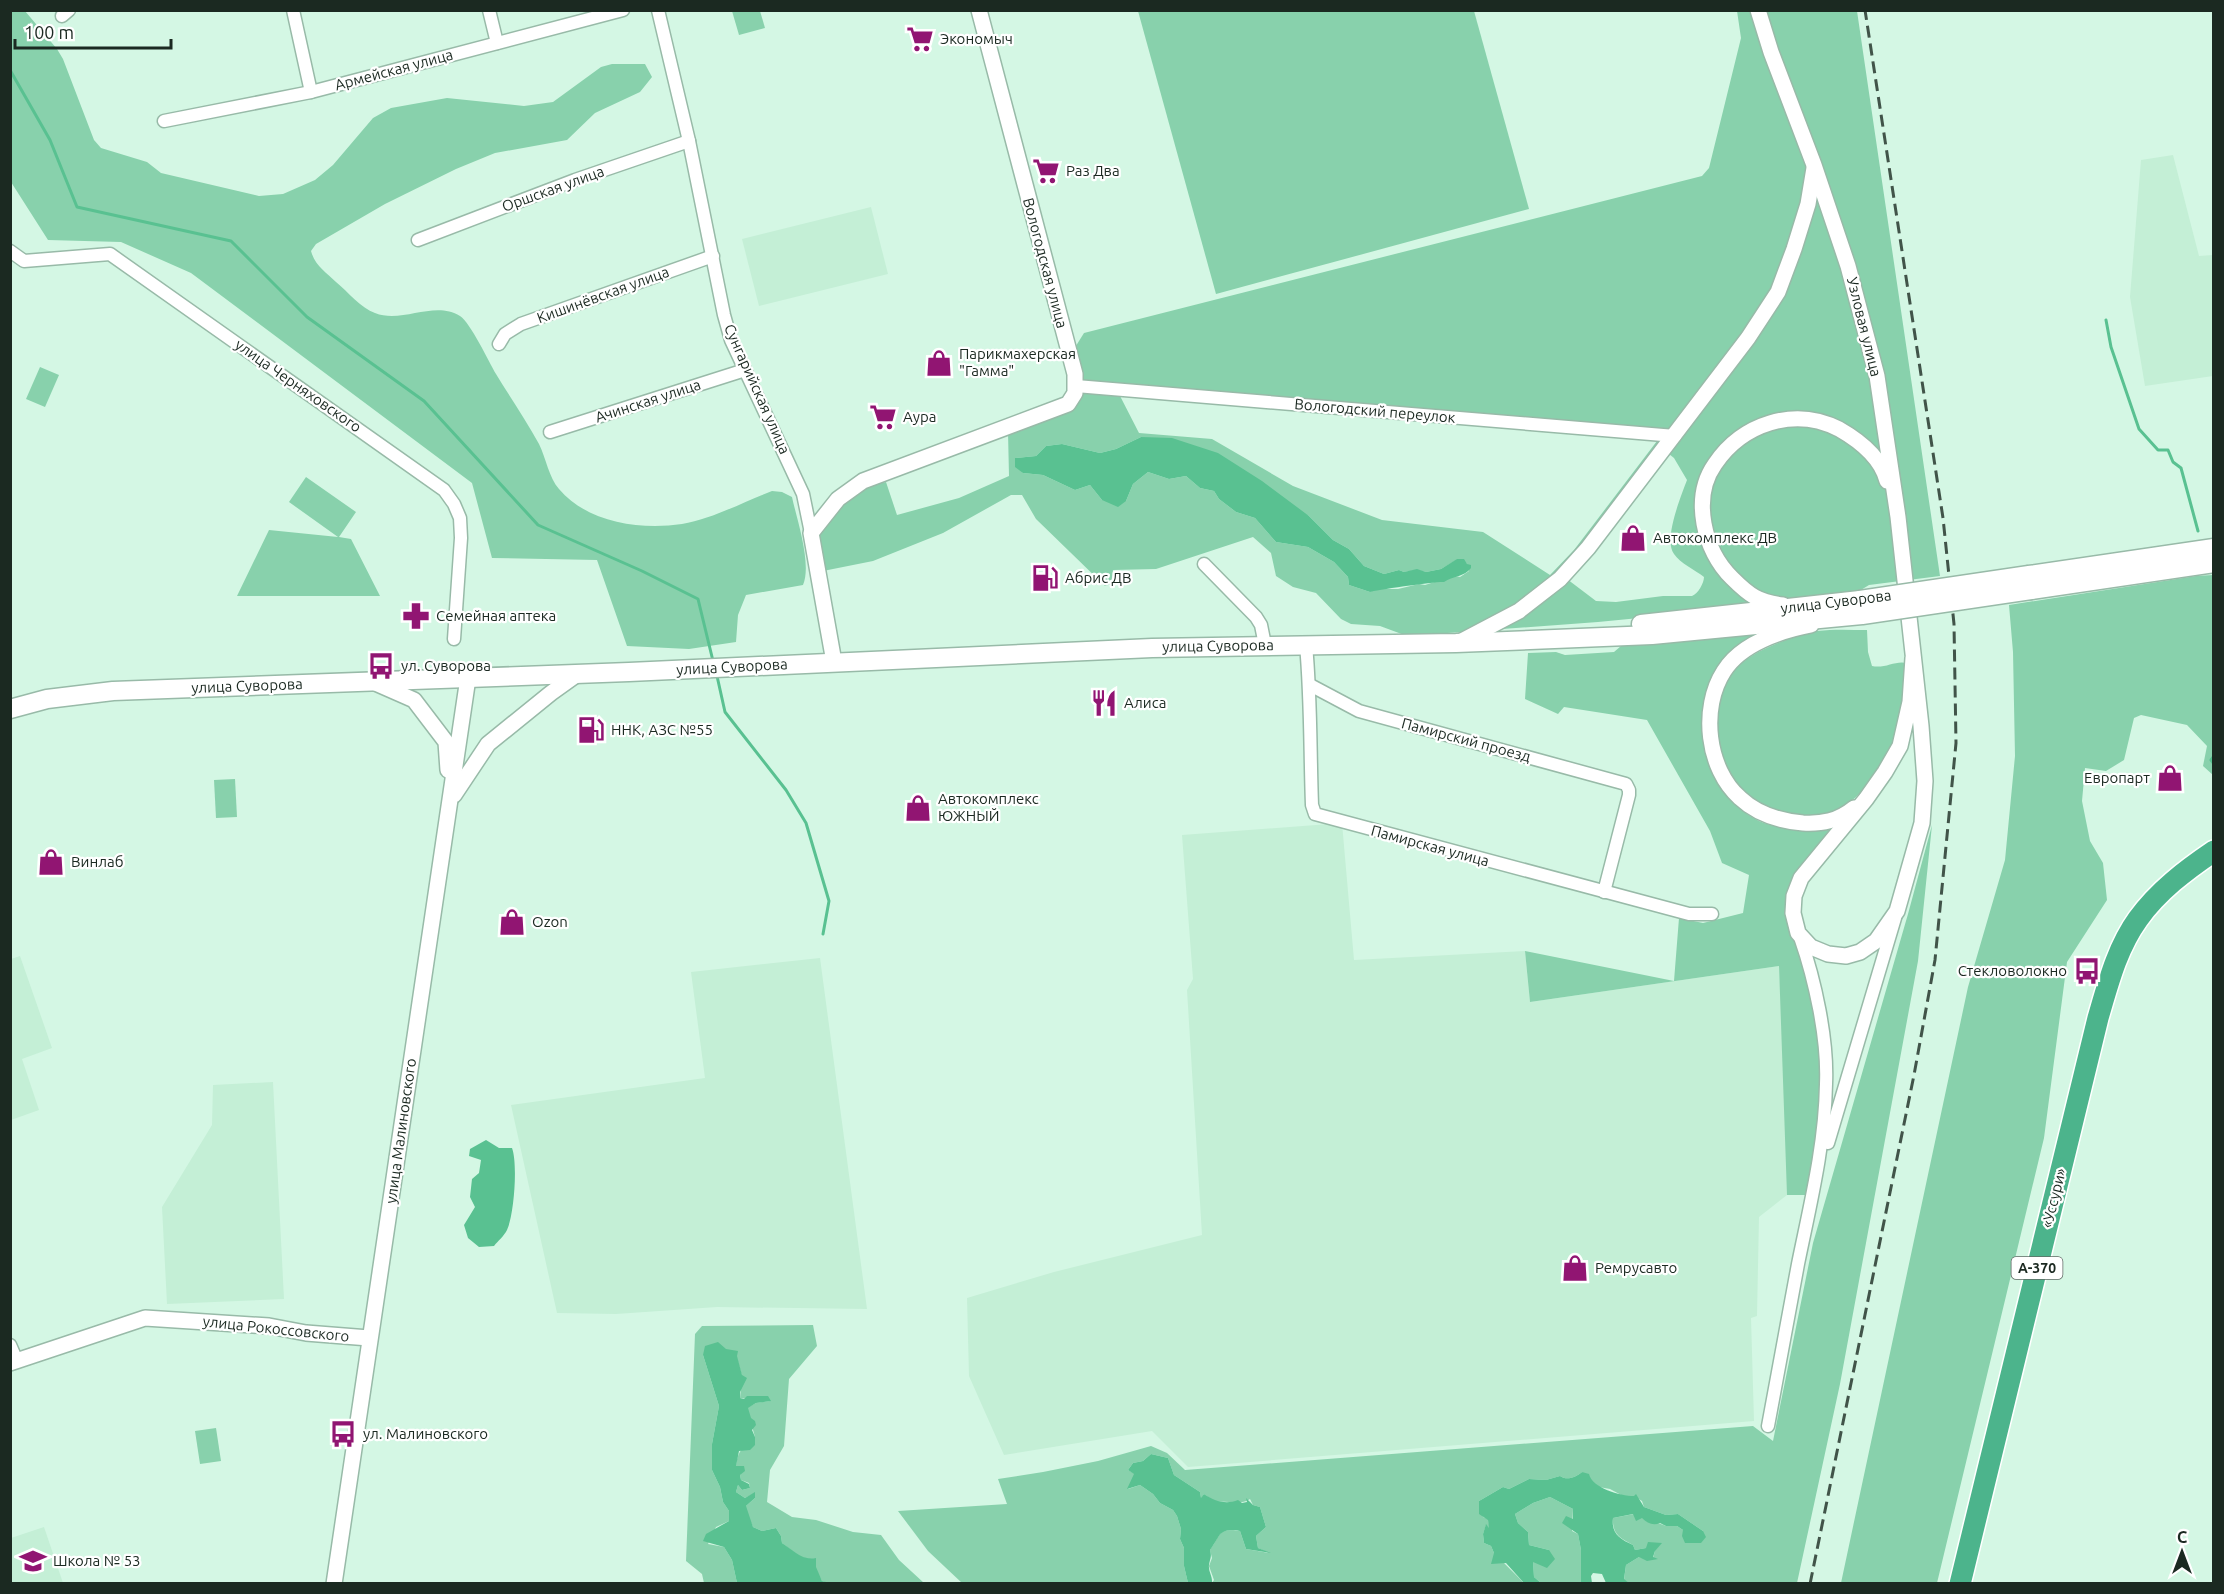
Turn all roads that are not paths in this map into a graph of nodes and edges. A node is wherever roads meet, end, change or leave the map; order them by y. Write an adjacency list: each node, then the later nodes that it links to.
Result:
1 (294, 10): 8 (street)
2 (489, 10): 7 (street)
3 (622, 10): 7 (street, Армейская улица)
4 (658, 10): 10 (street, Сунгарийская улица)
5 (979, 10): 17 (street, Вологодская улица)
6 (1758, 10): 11 (street, Узловая улица)
7 (497, 43): 8 (street, Армейская улица)
8 (311, 92): 9 (street, Армейская улица)
9 (164, 121)
10 (689, 141): 12 (street, Оршская улица); 14 (street, Сунгарийская улица)
11 (1814, 165): 18 (street, Узловая улица); 20 (street)
12 (418, 240)
13 (10, 251): 30 (street, улица Черняховского)
14 (713, 256): 15 (street, Кишинёвская улица); 16 (street, Сунгарийская улица)
15 (499, 344)
16 (745, 370): 19 (street, Ачинская улица); 23 (street, Сунгарийская улица)
17 (1076, 386): 20 (street, Вологодский переулок); 23 (street)
18 (1885, 427): 21 (street); 22 (street, Узловая улица)
19 (550, 432)
20 (1674, 436): 31 (street)
21 (1856, 439): 22 (street); 28 (street)
22 (1898, 517): 34 (street, Узловая улица)
23 (811, 533): 35 (street, Сунгарийская улица)
24 (2214, 548): 27 (main road, улица Суворова)
25 (1204, 564): 32 (street)
26 (2214, 564): 27 (main road, улица Суворова)
27 (2030, 583): 29 (main road, улица Суворова, bridge)
28 (1801, 607): 29 (main road, улица Суворова); 31 (main road, улица Суворова)
29 (1861, 607): 31 (main road, улица Суворова); 41 (street)
30 (453, 639)
31 (1456, 643): 33 (main road, улица Суворова)
32 (1265, 645): 33 (main road, улица Суворова); 35 (main road, улица Суворова)
33 (1306, 645): 39 (street, Памирская улица)
34 (1913, 658): 41 (street); 46 (street)
35 (834, 662): 36 (main road, улица Суворова)
36 (579, 673): 37 (main road, улица Суворова); 42 (street)
37 (468, 678): 38 (main road, улица Суворова); 42 (street, улица Малиновского)
38 (371, 681): 40 (main road, улица Суворова); 42 (street)
39 (1310, 685): 45 (street, Памирская улица); 45 (street, Памирский проезд)
40 (10, 709)
41 (1866, 799): 48 (street)
42 (451, 800): 51 (street, улица Малиновского)
43 (2214, 851): 49 (highway, «Уссури» / А-370)
44 (2214, 867): 49 (highway, «Уссури» / А-370)
45 (1604, 892): 47 (street, Памирская улица)
46 (1897, 911): 48 (street); 50 (street)
47 (1712, 914)
48 (1798, 933): 50 (street)
49 (2119, 954): 56 (highway, «Уссури» / А-370)
50 (1812, 1199): 54 (street)
51 (369, 1338): 53 (street, улица Рокоссовского); 55 (street, улица Малиновского)
52 (10, 1345): 53 (street)
53 (14, 1362)
54 (1768, 1426)
55 (334, 1584)
56 (1960, 1584)

